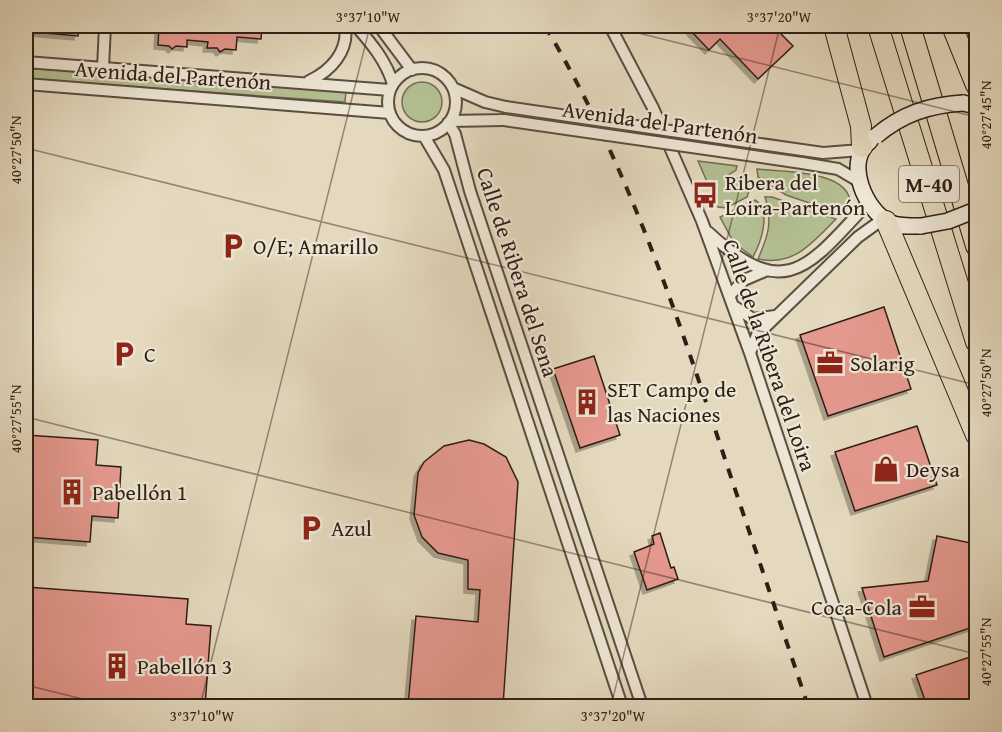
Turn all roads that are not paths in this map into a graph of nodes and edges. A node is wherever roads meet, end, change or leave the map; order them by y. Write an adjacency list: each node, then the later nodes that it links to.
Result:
1 (105, 26): 11 (street)
2 (345, 26): 13 (street)
3 (356, 26): 16 (street)
4 (379, 26): 12 (street)
5 (610, 26): 27 (street, Calle de la Ribera del Loira)
6 (834, 26): 22 (highway)
7 (878, 26): 32 (highway, M-40)
8 (910, 26): 28 (highway, M-40)
9 (952, 26): 15 (highway)
10 (26, 62): 11 (street, Avenida del Partenón)
11 (103, 68): 13 (street, Avenida del Partenón)
12 (412, 70): 16 (street); 17 (street)
13 (308, 82): 16 (street, Avenida del Partenón)
14 (26, 84): 19 (street, Avenida del Partenón)
15 (976, 85)
16 (392, 87): 19 (street)
17 (453, 88): 20 (street); 22 (street, Avenida del Partenón, bridge)
18 (970, 104): 22 (street, bridge)
19 (390, 113): 21 (street)
20 (449, 122): 21 (street); 23 (street, Avenida del Partenón, bridge); 36 (street, Calle de Ribera del Sena)
21 (424, 136): 35 (street, Calle de Ribera del Sena)
22 (866, 144): 23 (street)
23 (860, 182): 24 (street)
24 (869, 202): 26 (street); 29 (street)
25 (976, 210): 26 (street, bridge)
26 (890, 222): 31 (street); 34 (highway)
27 (706, 230): 29 (street); 30 (street, Calle de la Ribera del Loira)
28 (976, 246)
29 (765, 271): 30 (street)
30 (732, 300): 31 (street); 33 (street, Calle de la Ribera del Loira)
31 (783, 310): 33 (street)
32 (976, 342)
33 (750, 353): 37 (street, Calle de la Ribera del Loira)
34 (976, 435)
35 (622, 706)
36 (642, 706)
37 (867, 706)

